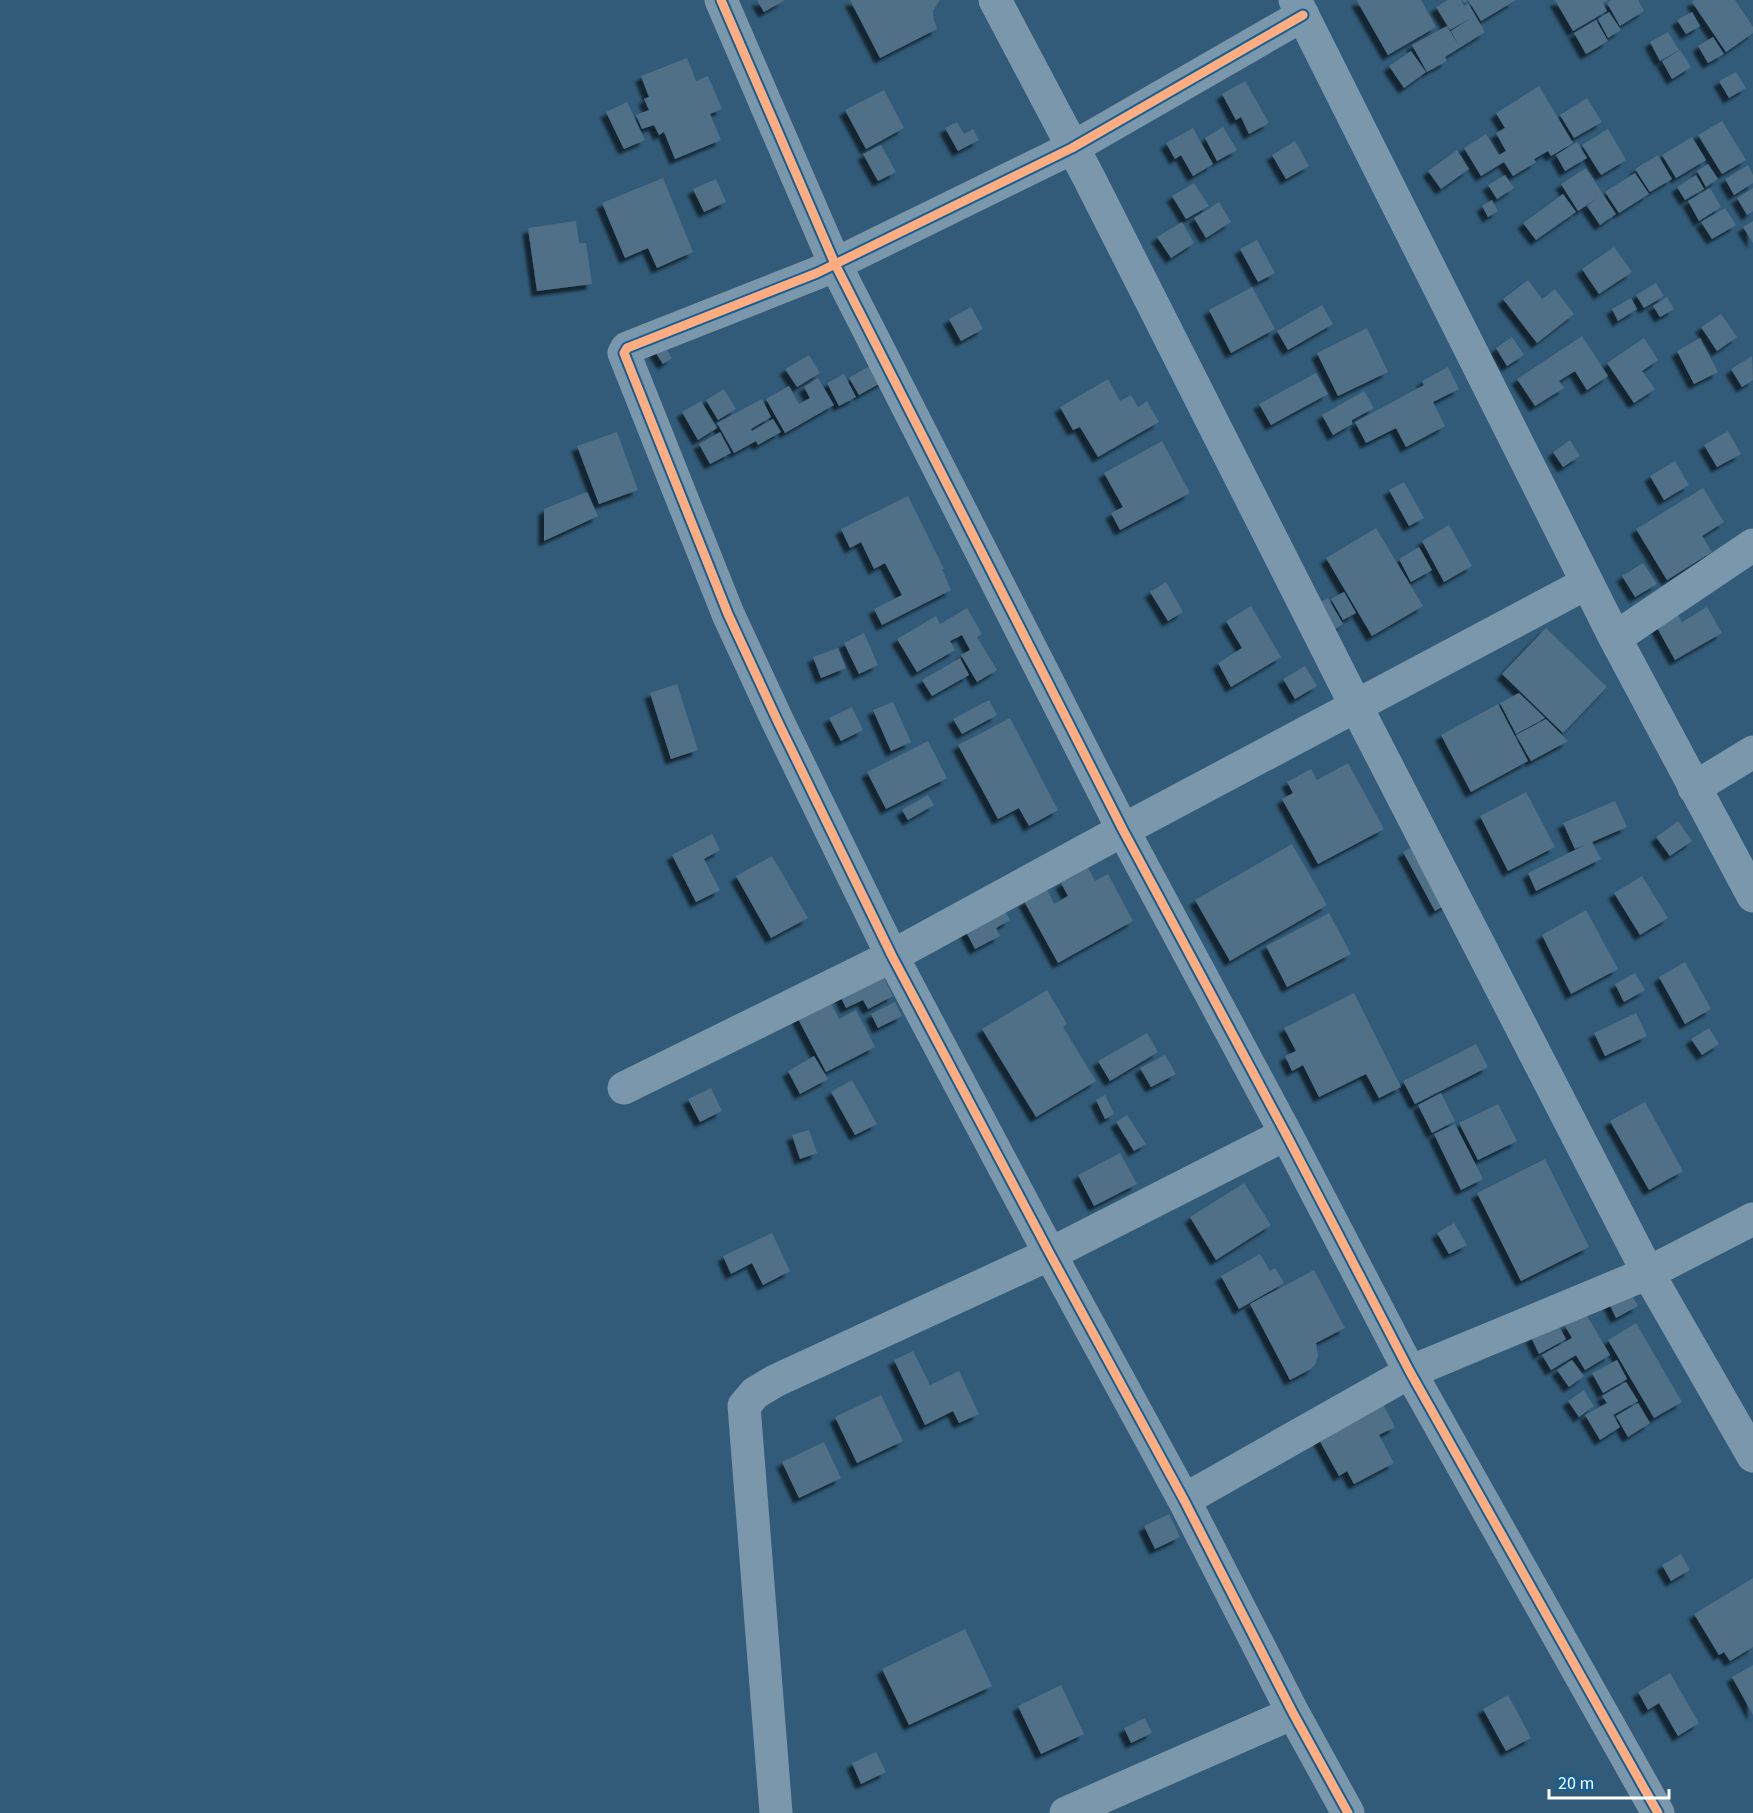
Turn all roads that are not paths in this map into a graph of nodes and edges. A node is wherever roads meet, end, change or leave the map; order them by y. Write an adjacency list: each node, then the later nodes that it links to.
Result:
1 (721, 0): 5 (street)
2 (995, 0): 4 (street)
3 (1299, 7): 4 (street); 7 (street)
4 (1072, 148): 5 (street); 9 (street)
5 (835, 264): 12 (street); 14 (street)
6 (1753, 544): 8 (street)
7 (1587, 583): 8 (street); 9 (street)
8 (1615, 638): 11 (street)
9 (1356, 706): 12 (street); 19 (street)
10 (1753, 752): 11 (street)
11 (1694, 788): 13 (street)
12 (1123, 830): 14 (street); 16 (street)
13 (1753, 896)
14 (892, 956): 15 (street); 18 (street)
15 (624, 1089)
16 (1287, 1134): 18 (street); 20 (street)
17 (1753, 1219): 19 (street)
18 (1050, 1254): 22 (street); 24 (street)
19 (1648, 1273): 20 (street); 21 (street)
20 (1410, 1372): 22 (street); 27 (street)
21 (1753, 1456)
22 (1184, 1500): 23 (street)
23 (1293, 1713): 25 (street); 26 (street)
24 (776, 1813)
25 (1066, 1813)
26 (1348, 1813)
27 (1658, 1813)

